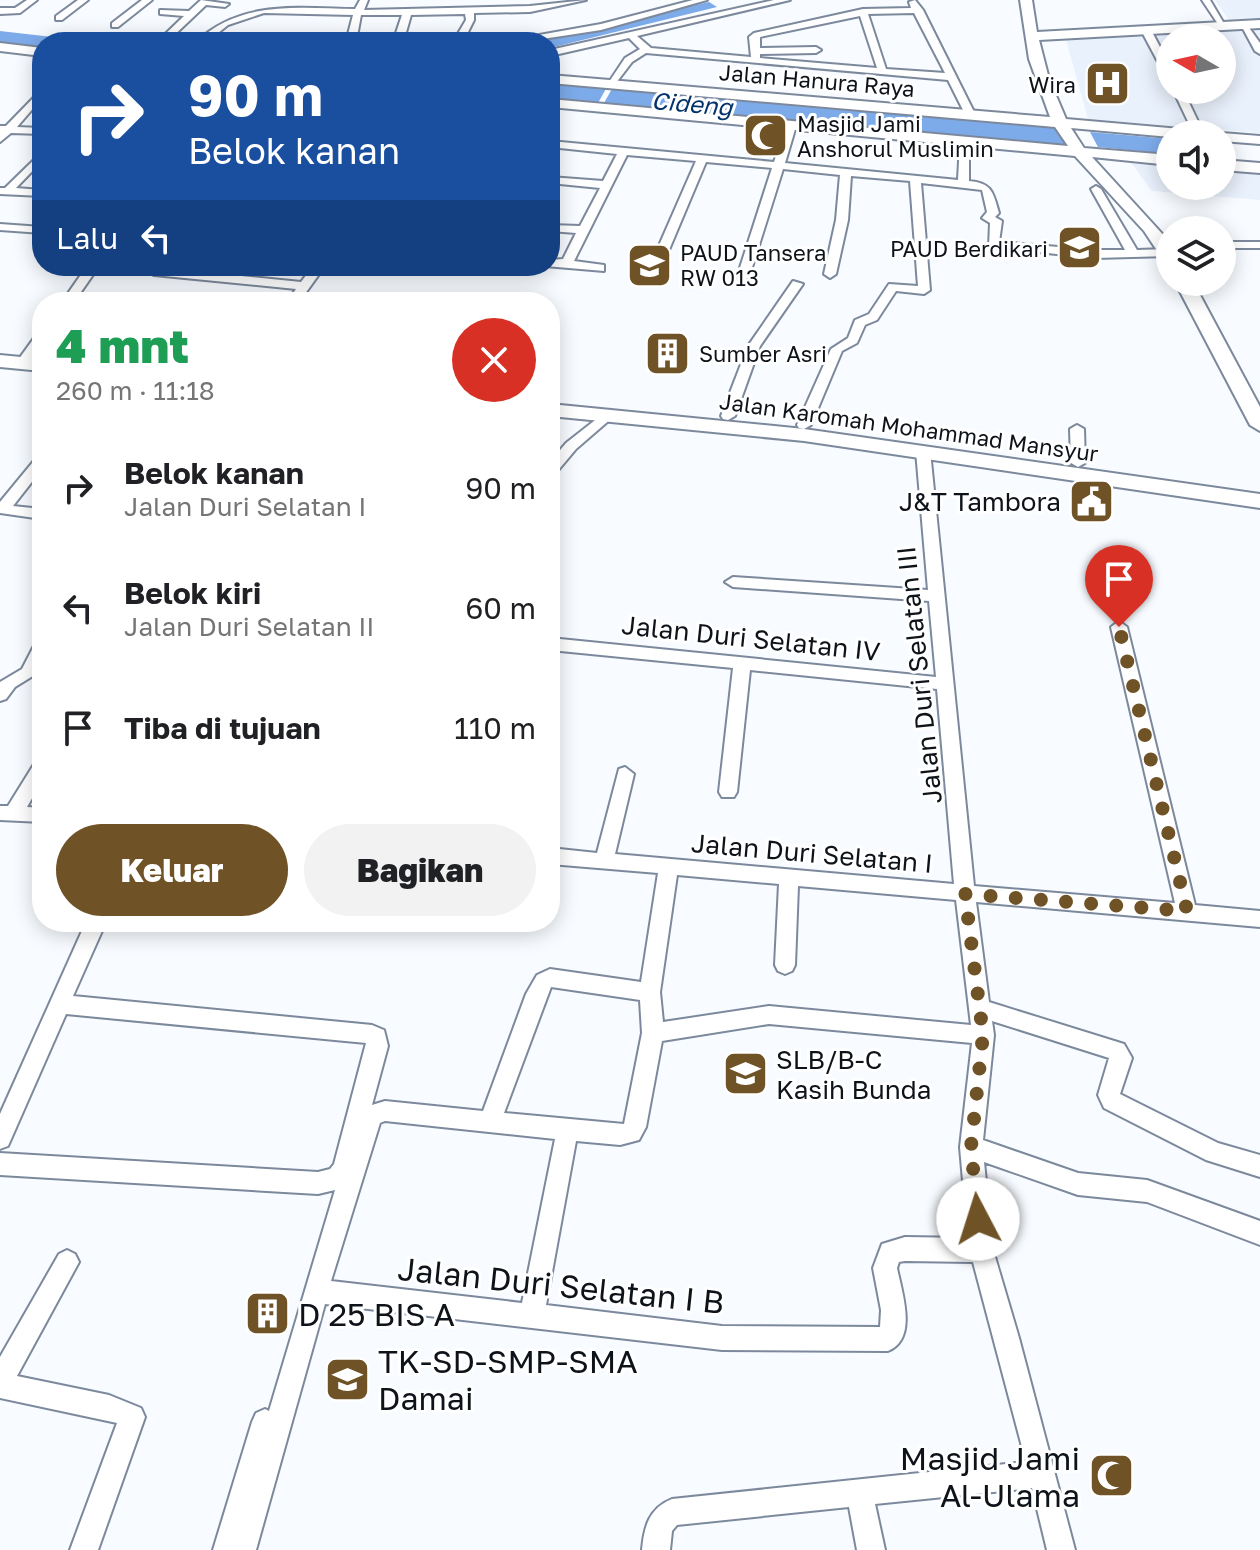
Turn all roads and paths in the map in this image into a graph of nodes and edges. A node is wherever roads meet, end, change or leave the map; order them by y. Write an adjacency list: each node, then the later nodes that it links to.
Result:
1 (33, 0): 21 (street)
2 (84, 0): 28 (street)
3 (148, 0): 31 (street)
4 (326, 0): 22 (street)
5 (364, 0): 25 (street)
6 (443, 0): 18 (street)
7 (582, 0): 15 (street)
8 (703, 0): 42 (street)
9 (786, 0): 43 (street)
10 (911, 0): 20 (street)
11 (1026, 0): 44 (main road)
12 (1036, 0): 44 (main road)
13 (1206, 0): 29 (street)
14 (205, 1): 16 (street); 27 (street)
15 (570, 1): 17 (street)
16 (225, 4)
17 (528, 4): 19 (street); 41 (street)
18 (439, 10): 19 (street); 26 (street)
19 (469, 10): 40 (street)
20 (919, 10): 24 (street); 54 (street)
21 (0, 11)
22 (320, 11): 25 (street); 37 (street)
23 (163, 12): 27 (street)
24 (863, 12): 51 (street); 53 (street)
25 (358, 13): 26 (street); 38 (street)
26 (407, 13): 39 (street)
27 (190, 14): 36 (street)
28 (59, 18)
29 (1222, 24)
30 (1260, 24): 33 (main road)
31 (115, 25)
32 (1236, 25): 33 (main road)
33 (1245, 25): 50 (street)
34 (1156, 29): 35 (main road)
35 (1146, 30): 44 (main road); 46 (street)
36 (172, 32)
37 (214, 32)
38 (352, 32)
39 (401, 32)
40 (463, 32)
41 (528, 32)
42 (540, 32)
43 (632, 36): 47 (street); 49 (street)
44 (1038, 36): 60 (main road); 61 (main road)
45 (0, 47): 48 (main road)
46 (1156, 49)
47 (645, 50): 51 (street); 56 (street)
48 (32, 51)
49 (560, 51)
50 (1260, 51)
51 (756, 56): 52 (street); 52 (street)
52 (818, 67): 53 (street)
53 (883, 73): 54 (street)
54 (952, 77): 59 (street)
55 (560, 80): 56 (main road, Jalan Hanura Raya)
56 (612, 85): 59 (main road, Jalan Hanura Raya)
57 (32, 104): 64 (street)
58 (560, 104): 62 (main road)
59 (971, 116): 61 (main road, Jalan Hanura Raya)
60 (1075, 116): 61 (main road, Jalan Hanura Raya); 63 (main road, Jalan Hanura Raya); 71 (main road)
61 (1062, 124): 71 (main road)
62 (791, 126): 69 (main road); 76 (street)
63 (1156, 128)
64 (4, 129): 65 (street); 67 (street)
65 (32, 130)
66 (1236, 138): 68 (main road)
67 (0, 139)
68 (1260, 140)
69 (965, 142): 71 (main road); 82 (street)
70 (560, 145): 72 (street)
71 (1086, 149): 73 (main road); 86 (main road); 91 (main road)
72 (624, 151): 74 (street); 83 (street)
73 (1156, 158)
74 (702, 159): 76 (street); 98 (street)
75 (32, 164): 84 (street)
76 (780, 166): 79 (street); 106 (street)
77 (1236, 166): 78 (main road)
78 (1260, 168)
79 (846, 173): 80 (street); 103 (street)
80 (915, 180): 82 (street); 121 (street)
81 (560, 181): 83 (street)
82 (963, 183): 93 (street)
83 (606, 185): 90 (street)
84 (4, 191): 85 (street)
85 (32, 192)
86 (1119, 194): 92 (main road); 97 (street)
87 (0, 227): 88 (street)
88 (32, 229)
89 (560, 229): 90 (street)
90 (582, 230): 101 (street)
91 (1156, 234)
92 (1156, 234)
93 (993, 245): 97 (street); 99 (street)
94 (1236, 245): 95 (street)
95 (1260, 245)
96 (1156, 250): 97 (street)
97 (1133, 254)
98 (660, 257)
99 (994, 259)
100 (560, 264): 101 (street)
101 (566, 264): 102 (street)
102 (600, 268)
103 (830, 274)
104 (203, 276): 108 (street)
105 (310, 276): 108 (street)
106 (743, 277)
107 (797, 284): 120 (street)
108 (302, 286): 109 (street)
109 (299, 292)
110 (1191, 296): 122 (main road)
111 (1207, 296): 116 (main road)
112 (0, 361): 113 (main road)
113 (32, 364)
114 (0, 371): 115 (main road)
115 (32, 373)
116 (1260, 391)
117 (560, 400): 120 (main road, Jalan Karomah Mohammad Mansyur)
118 (560, 411): 119 (main road, Jalan Karomah Mohammad Mansyur)
119 (608, 414): 124 (main road, Jalan Karomah Mohammad Mansyur); 126 (street)
120 (728, 416): 121 (main road, Jalan Karomah Mohammad Mansyur)
121 (804, 425): 124 (main road, Jalan Karomah Mohammad Mansyur)
122 (1260, 425)
123 (1077, 429): 127 (street)
124 (870, 438): 125 (main road, Jalan Karomah Mohammad Mansyur)
125 (923, 446): 127 (main road, Jalan Karomah Mohammad Mansyur); 130 (main road, Jalan Karomah Mohammad Mansyur); 134 (street, Jalan Duri Selatan III)
126 (560, 459)
127 (1078, 463): 129 (main road, Jalan Karomah Mohammad Mansyur)
128 (32, 472): 131 (street)
129 (1260, 490)
130 (1260, 501)
131 (1, 508): 132 (street)
132 (32, 513)
133 (733, 582): 134 (street)
134 (937, 596): 139 (street, Jalan Duri Selatan III)
135 (1119, 627): 151 (street)
136 (560, 645): 137 (street, Jalan Duri Selatan IV)
137 (742, 663): 139 (street, Jalan Duri Selatan IV); 143 (street)
138 (32, 665): 140 (street)
139 (947, 684): 150 (street, Jalan Duri Selatan III)
140 (0, 695)
141 (625, 774): 147 (street)
142 (32, 779): 144 (street)
143 (728, 792)
144 (6, 814): 145 (street)
145 (32, 815)
146 (560, 857): 147 (street, Jalan Duri Selatan I)
147 (604, 861): 148 (street, Jalan Duri Selatan I)
148 (669, 866): 149 (street, Jalan Duri Selatan I); 155 (street)
149 (789, 877): 150 (street, Jalan Duri Selatan I); 154 (street)
150 (965, 894): 151 (street, Jalan Duri Selatan I); 157 (street, Jalan Duri Selatan III)
151 (1187, 911): 152 (street, Jalan Duri Selatan I)
152 (1260, 919)
153 (92, 932): 156 (street)
154 (785, 965)
155 (650, 992): 158 (street); 160 (street)
156 (60, 1004): 162 (street); 164 (street)
157 (980, 1008): 159 (street, Jalan Duri Selatan III); 165 (street)
158 (653, 1033): 159 (street); 161 (street)
159 (983, 1035): 163 (street, Jalan Duri Selatan III)
160 (490, 1122): 161 (street); 169 (street)
161 (568, 1127): 170 (street)
162 (0, 1139)
163 (971, 1147): 166 (street); 167 (street, Jalan Duri Selatan III)
164 (0, 1164)
165 (1260, 1166)
166 (1260, 1233)
167 (981, 1250): 170 (street, Jalan Duri Selatan I B); 173 (street, Jalan Duri Selatan III)
168 (67, 1262): 171 (street)
169 (316, 1291): 170 (street, Jalan Duri Selatan I B); 177 (street)
170 (531, 1318)
171 (0, 1383): 175 (street)
172 (265, 1422): 176 (street)
173 (1040, 1474): 174 (street); 180 (street, Jalan Duri Selatan III)
174 (859, 1492): 178 (street); 179 (street)
175 (84, 1550)
176 (227, 1550)
177 (242, 1550)
178 (656, 1550)
179 (871, 1550)
180 (1061, 1550)

